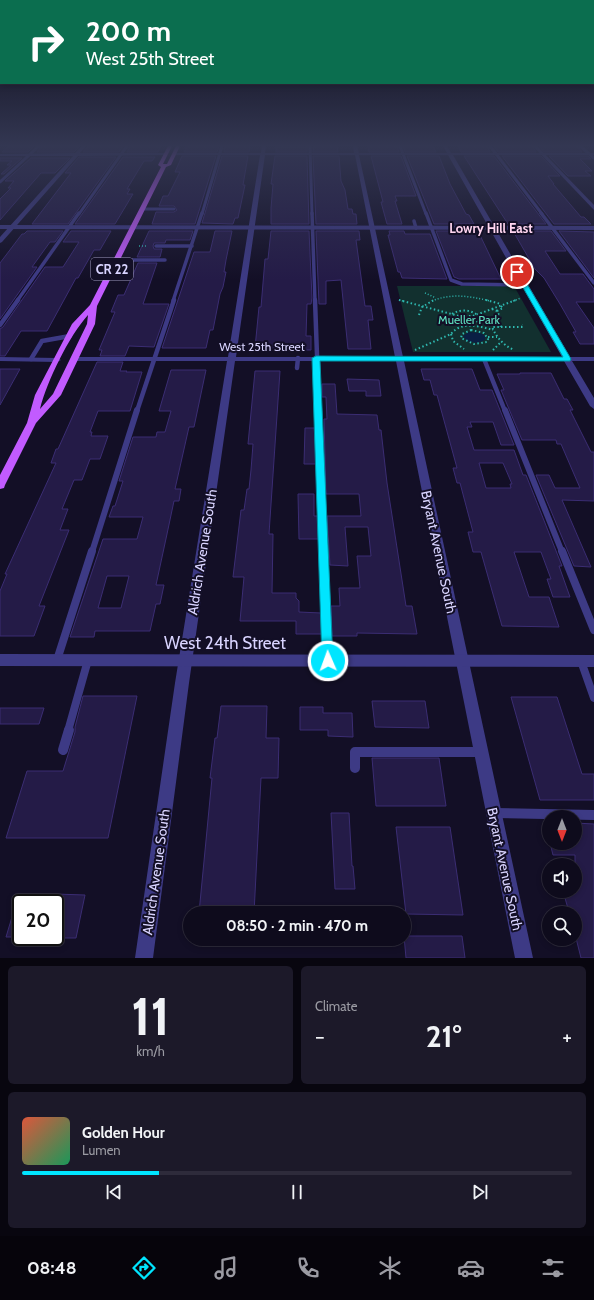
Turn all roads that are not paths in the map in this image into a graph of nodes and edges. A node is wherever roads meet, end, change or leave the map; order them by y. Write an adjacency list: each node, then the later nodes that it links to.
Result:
1 (44, 191): 16 (street)
2 (94, 191): 17 (lane)
3 (151, 191): 13 (main road, CR 22)
4 (208, 191): 19 (lane)
5 (257, 191): 20 (street, Aldrich Avenue South)
6 (311, 191): 21 (lane)
7 (364, 191): 24 (street, Bryant Avenue South)
8 (418, 191): 22 (lane)
9 (471, 191): 23 (street)
10 (524, 191): 25 (lane)
11 (578, 191): 12 (street)
12 (594, 208)
13 (142, 209): 14 (lane); 18 (main road, CR 22)
14 (174, 209)
15 (0, 227): 16 (street)
16 (12, 227): 17 (street); 27 (street)
17 (68, 227): 18 (street); 35 (lane)
18 (132, 227): 19 (street); 30 (main road, CR 22)
19 (197, 227): 20 (street); 29 (lane)
20 (252, 227): 21 (street); 39 (street, Aldrich Avenue South)
21 (312, 227): 24 (street); 41 (lane)
22 (432, 227): 23 (street); 24 (street); 33 (lane)
23 (491, 227): 25 (street); 33 (street)
24 (372, 228): 43 (street, Bryant Avenue South)
25 (552, 228): 26 (street); 32 (lane)
26 (594, 228)
27 (0, 241)
28 (156, 246): 29 (lane)
29 (192, 246): 38 (lane)
30 (117, 260): 31 (lane); 34 (main road, CR 22)
31 (165, 260)
32 (594, 283)
33 (524, 285): 45 (street)
34 (93, 306): 36 (main road, CR 22); 48 (main road, CR 22)
35 (0, 325)
36 (70, 336): 42 (lane); 47 (main road, CR 22)
37 (0, 358): 42 (street)
38 (154, 358): 39 (street, West 25th Street); 48 (street, West 25th Street); 55 (lane)
39 (232, 358): 40 (street, West 25th Street); 57 (street, Aldrich Avenue South)
40 (298, 358): 41 (street, West 25th Street); 49 (lane)
41 (316, 358): 43 (street, West 25th Street); 58 (lane)
42 (31, 359): 47 (street)
43 (399, 359): 44 (street, West 25th Street); 59 (street, Bryant Avenue South)
44 (484, 359): 45 (street, West 25th Street); 53 (lane)
45 (568, 359): 46 (street, West 25th Street); 50 (street)
46 (594, 359)
47 (57, 360): 51 (main road, CR 22)
48 (74, 360): 51 (main road, CR 22)
49 (298, 368)
50 (594, 406)
51 (32, 423): 52 (main road, CR 22)
52 (0, 485)
53 (594, 630)
54 (0, 660): 55 (street, West 24th Street)
55 (57, 660): 56 (street, West 24th Street)
56 (88, 660): 57 (street, West 24th Street); 63 (lane)
57 (186, 661): 58 (street, West 24th Street); 68 (street, Aldrich Avenue South)
58 (328, 661): 59 (street, West 24th Street)
59 (461, 661): 60 (street, West 24th Street); 64 (street, Bryant Avenue South)
60 (581, 661): 61 (street, West 24th Street); 62 (lane)
61 (594, 661)
62 (594, 698)
63 (62, 750)
64 (480, 752): 65 (lane); 66 (street, Bryant Avenue South)
65 (355, 768)
66 (493, 813): 67 (lane); 69 (street, Bryant Avenue South)
67 (594, 815)
68 (144, 958)
69 (524, 958)

